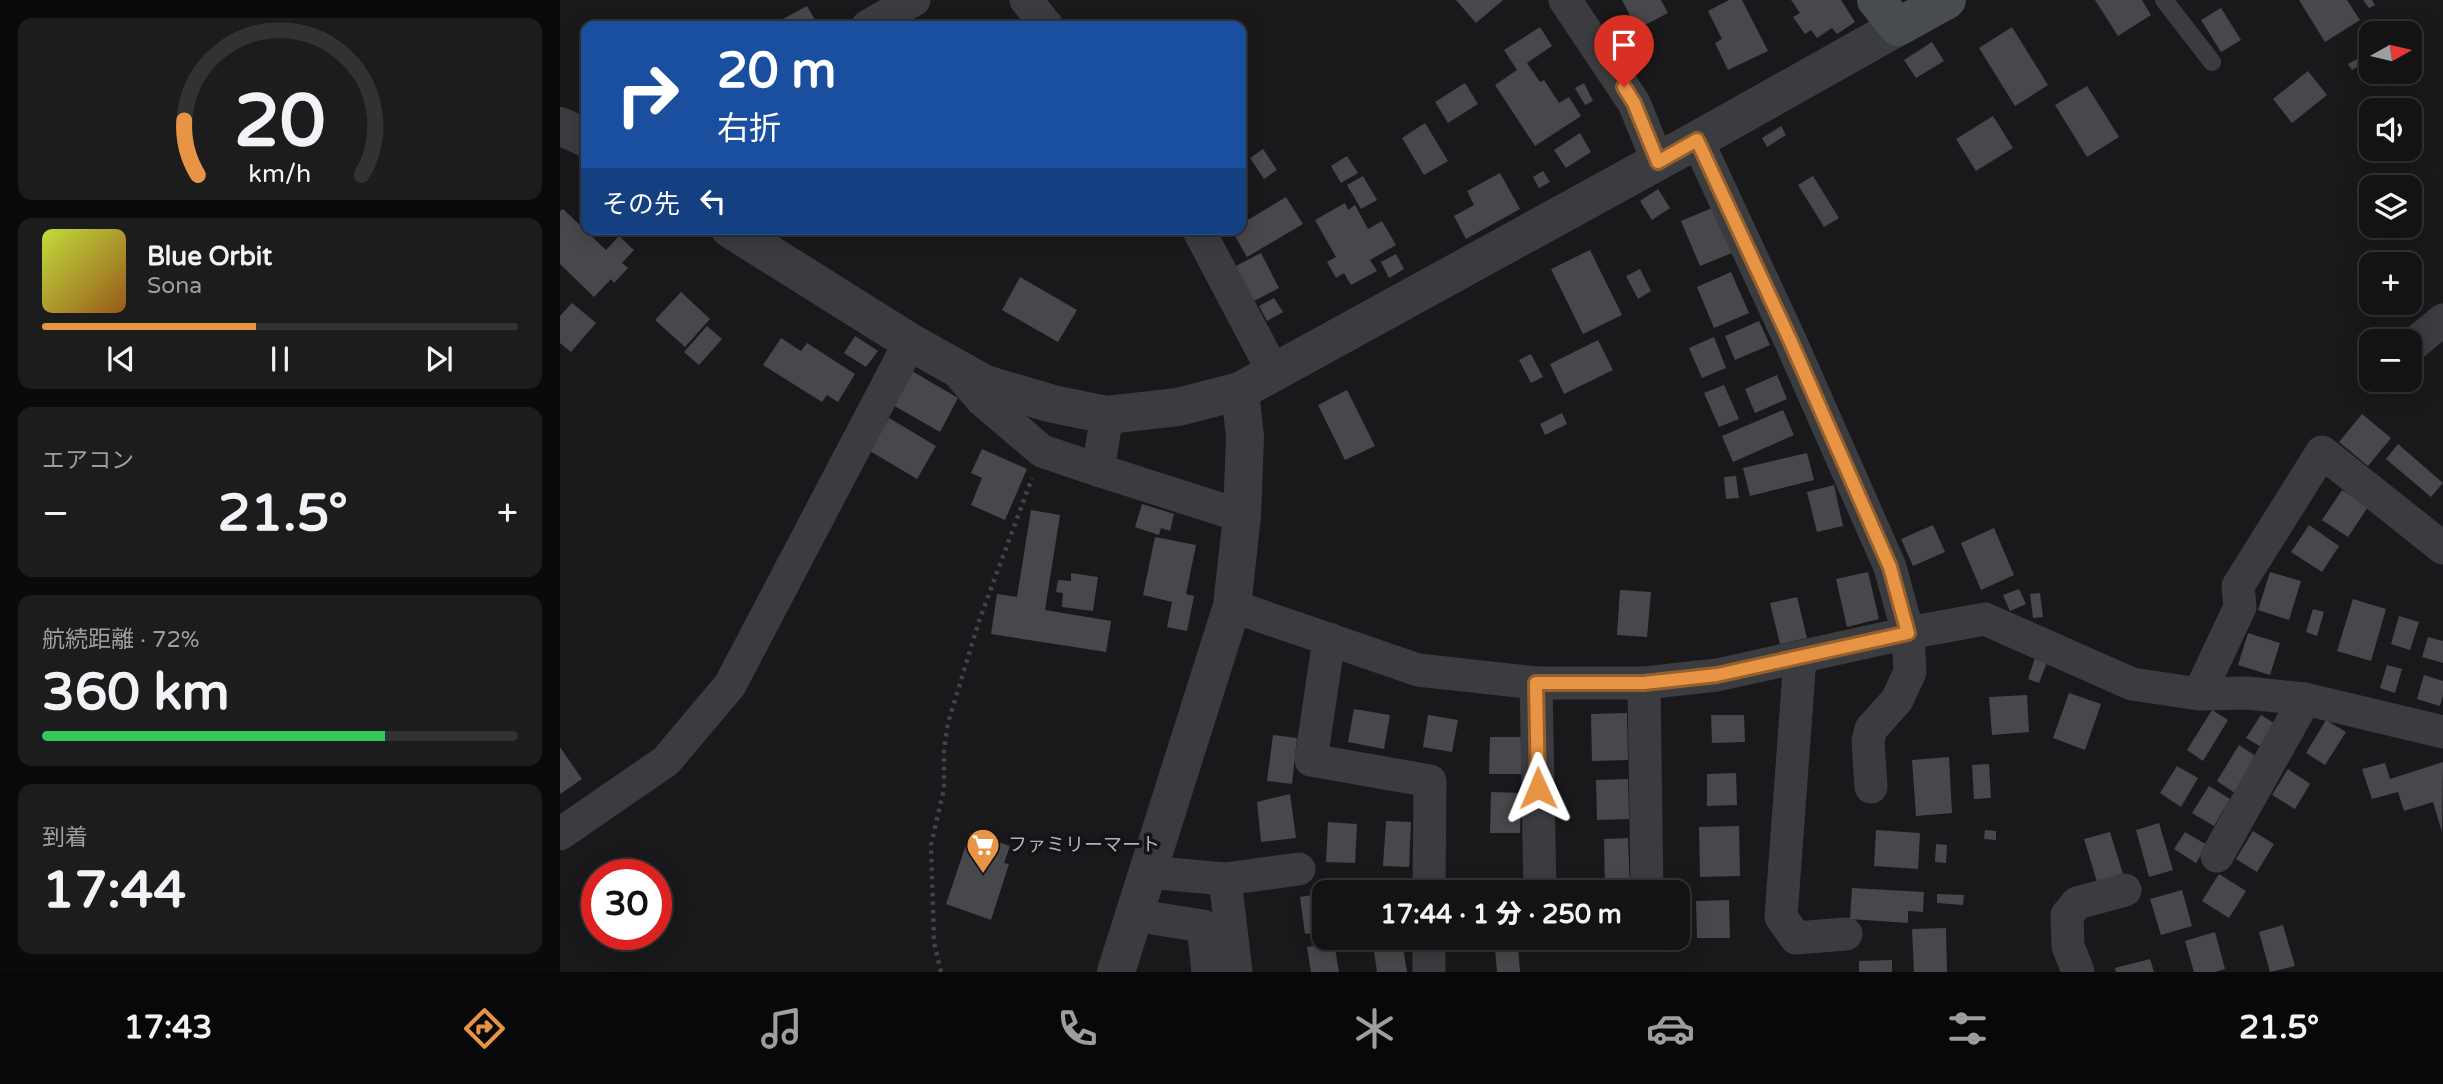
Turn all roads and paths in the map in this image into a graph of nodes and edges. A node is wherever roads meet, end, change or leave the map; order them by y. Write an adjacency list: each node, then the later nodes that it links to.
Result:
1 (914, 0): 7 (street)
2 (1026, 0): 8 (street)
3 (1565, 0): 13 (street)
4 (1947, 0): 6 (main road)
5 (2164, 0): 9 (lane)
6 (1887, 13): 12 (street)
7 (877, 21)
8 (1043, 21)
9 (2212, 62)
10 (560, 125): 11 (street)
11 (581, 136)
12 (1697, 140): 13 (street); 28 (street)
13 (1658, 162): 20 (street)
14 (740, 235): 18 (street)
15 (1201, 235): 20 (street)
16 (2443, 320): 17 (street)
17 (2422, 337)
18 (910, 342): 19 (street); 37 (street)
19 (954, 368): 22 (street); 23 (street)
20 (1274, 373): 21 (street)
21 (1240, 391): 22 (street); 25 (street)
22 (1107, 415): 24 (street)
23 (1042, 451): 24 (street); 49 (path)
24 (1098, 470): 25 (street)
25 (1242, 516): 27 (street)
26 (2443, 548): 33 (street)
27 (1232, 606): 29 (street); 40 (street)
28 (1908, 633): 30 (street); 33 (street); 36 (street)
29 (1329, 639): 31 (street); 42 (street)
30 (1800, 658): 32 (street); 46 (street)
31 (1536, 683): 32 (street); 43 (street)
32 (1644, 683): 44 (street)
33 (2199, 694): 34 (street)
34 (2305, 699): 35 (street); 38 (street)
35 (2443, 732)
36 (1871, 787)
37 (560, 834)
38 (2217, 856)
39 (1299, 869): 41 (street)
40 (1147, 872): 41 (street); 48 (street)
41 (1225, 879): 51 (street)
42 (1429, 880)
43 (1540, 880)
44 (1647, 880)
45 (2125, 890): 53 (street)
46 (1846, 934)
47 (1429, 950): 52 (street)
48 (1125, 952): 50 (street)
49 (941, 972)
50 (1208, 972)
51 (1237, 972)
52 (1429, 972)
53 (2078, 972)

